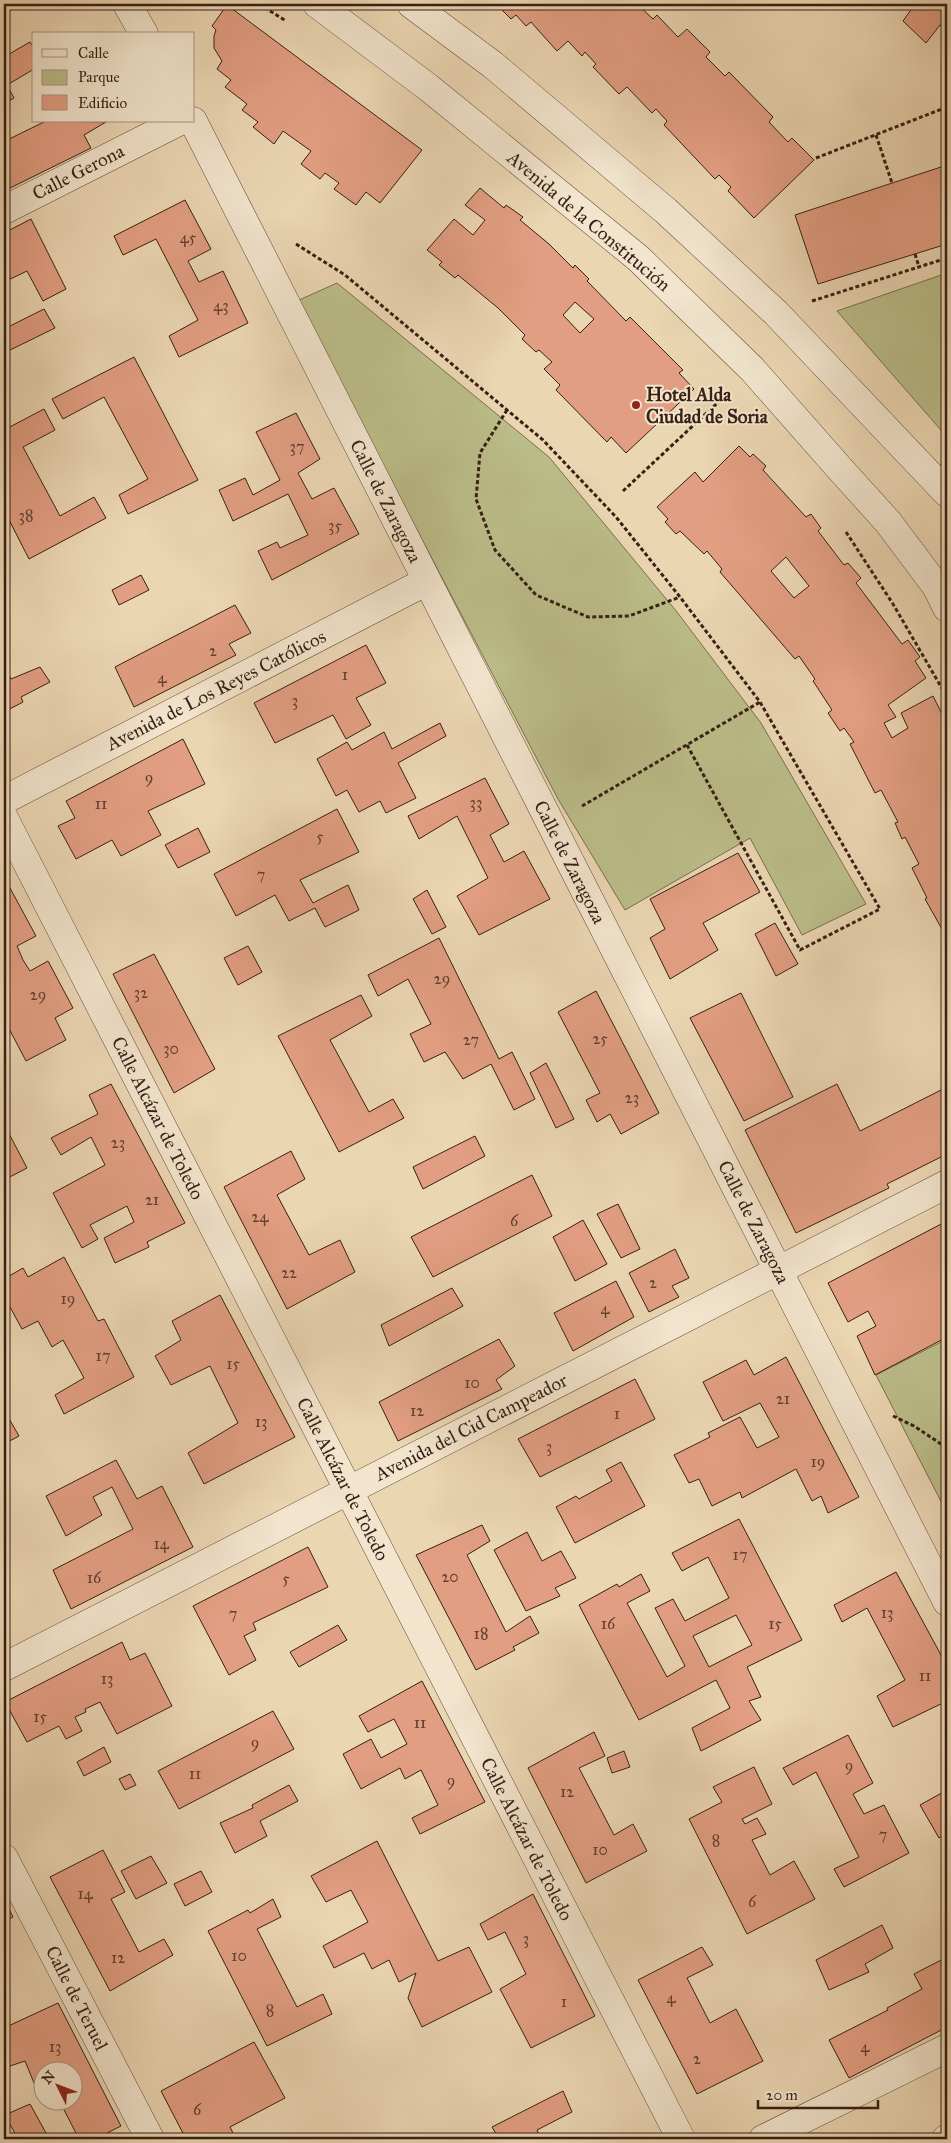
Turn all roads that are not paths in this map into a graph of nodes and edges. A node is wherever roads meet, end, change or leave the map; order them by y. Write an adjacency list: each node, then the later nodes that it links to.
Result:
1 (127, 4): 4 (street)
2 (317, 4): 10 (street, Avenida de la Constitución)
3 (411, 4): 8 (street)
4 (143, 32)
5 (178, 122): 7 (street, Calle Gerona)
6 (194, 122): 9 (street, Calle de Zaragoza)
7 (4, 210)
8 (947, 493)
9 (427, 581): 11 (street, Avenida de Los Reyes Católicos); 14 (street, Calle de Zaragoza)
10 (947, 608)
11 (4, 800)
12 (4, 818): 15 (street, Calle Alcázar de Toledo)
13 (947, 1184): 14 (street, Avenida del Cid Campeador)
14 (778, 1270): 15 (street, Avenida del Cid Campeador); 16 (street, Calle de Zaragoza)
15 (348, 1490): 17 (street, Avenida del Cid Campeador); 21 (street, Calle Alcázar de Toledo)
16 (947, 1602)
17 (4, 1667)
18 (4, 1858): 20 (street, Calle de Teruel)
19 (947, 2048): 22 (street)
20 (150, 2139)
21 (681, 2139)
22 (763, 2139)

